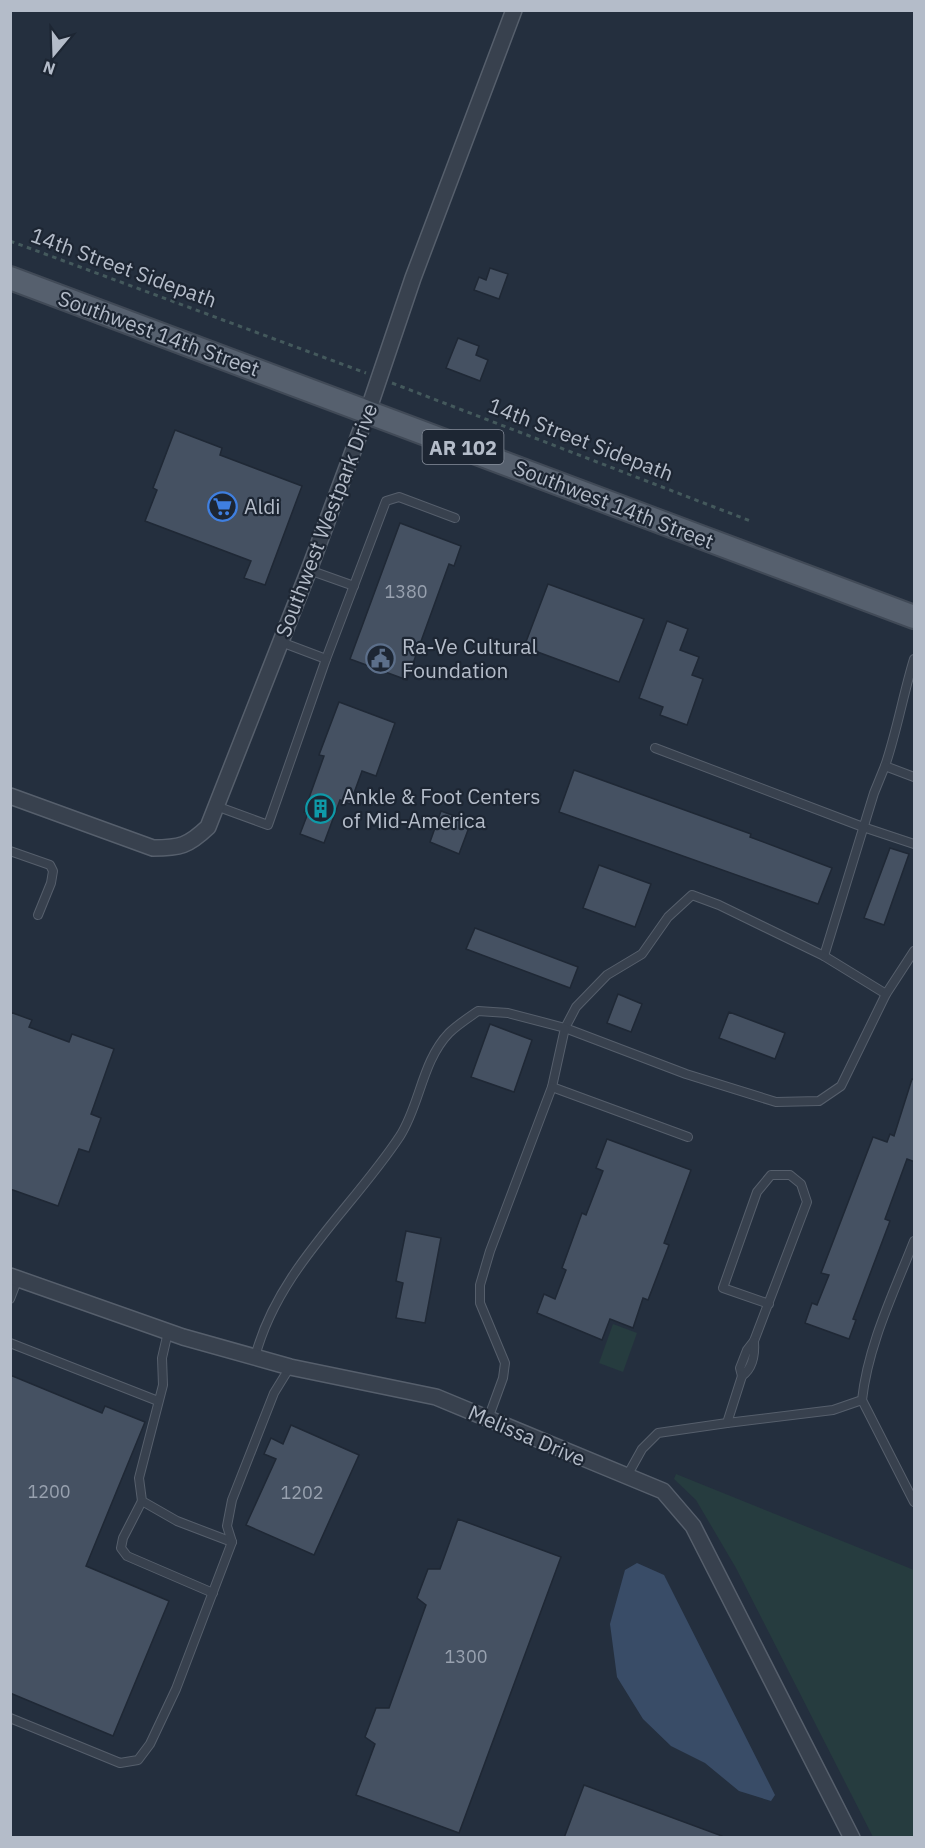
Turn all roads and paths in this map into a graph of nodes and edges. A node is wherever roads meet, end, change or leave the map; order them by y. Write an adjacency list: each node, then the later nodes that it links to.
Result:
1 (514, 10): 6 (street, Southwest Westpark Drive)
2 (10, 241): 4 (path, 14th Street Sidepath)
3 (10, 278): 6 (main road, Southwest 14th Street / AR 102)
4 (362, 372)
5 (397, 385): 8 (path, 14th Street Sidepath)
6 (368, 411): 9 (street, Southwest Westpark Drive); 11 (main road, Southwest 14th Street / AR 102)
7 (455, 518): 10 (lane)
8 (753, 522)
9 (309, 570): 10 (lane); 12 (street, Southwest Westpark Drive)
10 (354, 586): 13 (lane)
11 (915, 616)
12 (281, 642): 13 (lane); 19 (street, Southwest Westpark Drive)
13 (326, 659): 19 (lane)
14 (915, 659): 16 (lane)
15 (655, 748): 20 (lane)
16 (885, 766): 17 (lane); 20 (lane)
17 (915, 777)
18 (10, 796): 19 (street, Southwest Westpark Drive)
19 (216, 806)
20 (863, 827): 21 (lane); 25 (lane)
21 (915, 844)
22 (10, 851): 23 (lane)
23 (38, 915)
24 (915, 951): 26 (lane)
25 (824, 956): 26 (lane); 27 (lane)
26 (886, 994): 27 (lane)
27 (565, 1028): 28 (lane); 36 (lane)
28 (552, 1087): 29 (lane); 40 (lane)
29 (688, 1137)
30 (915, 1241): 38 (lane)
31 (14, 1277): 32 (lane); 34 (street, Melissa Drive)
32 (10, 1299)
33 (768, 1304): 33 (lane); 41 (lane)
34 (168, 1332): 36 (street, Melissa Drive); 39 (lane)
35 (10, 1343): 39 (lane)
36 (255, 1357): 37 (street, Melissa Drive)
37 (290, 1366): 40 (street, Melissa Drive); 45 (lane)
38 (862, 1400): 41 (lane); 44 (lane)
39 (158, 1401): 43 (lane)
40 (488, 1419): 42 (street, Melissa Drive)
41 (728, 1423): 42 (lane)
42 (627, 1476): 48 (street, Melissa Drive)
43 (142, 1501): 45 (lane); 46 (lane)
44 (915, 1502)
45 (232, 1542): 46 (lane)
46 (213, 1593): 47 (lane)
47 (10, 1718)
48 (852, 1838)

